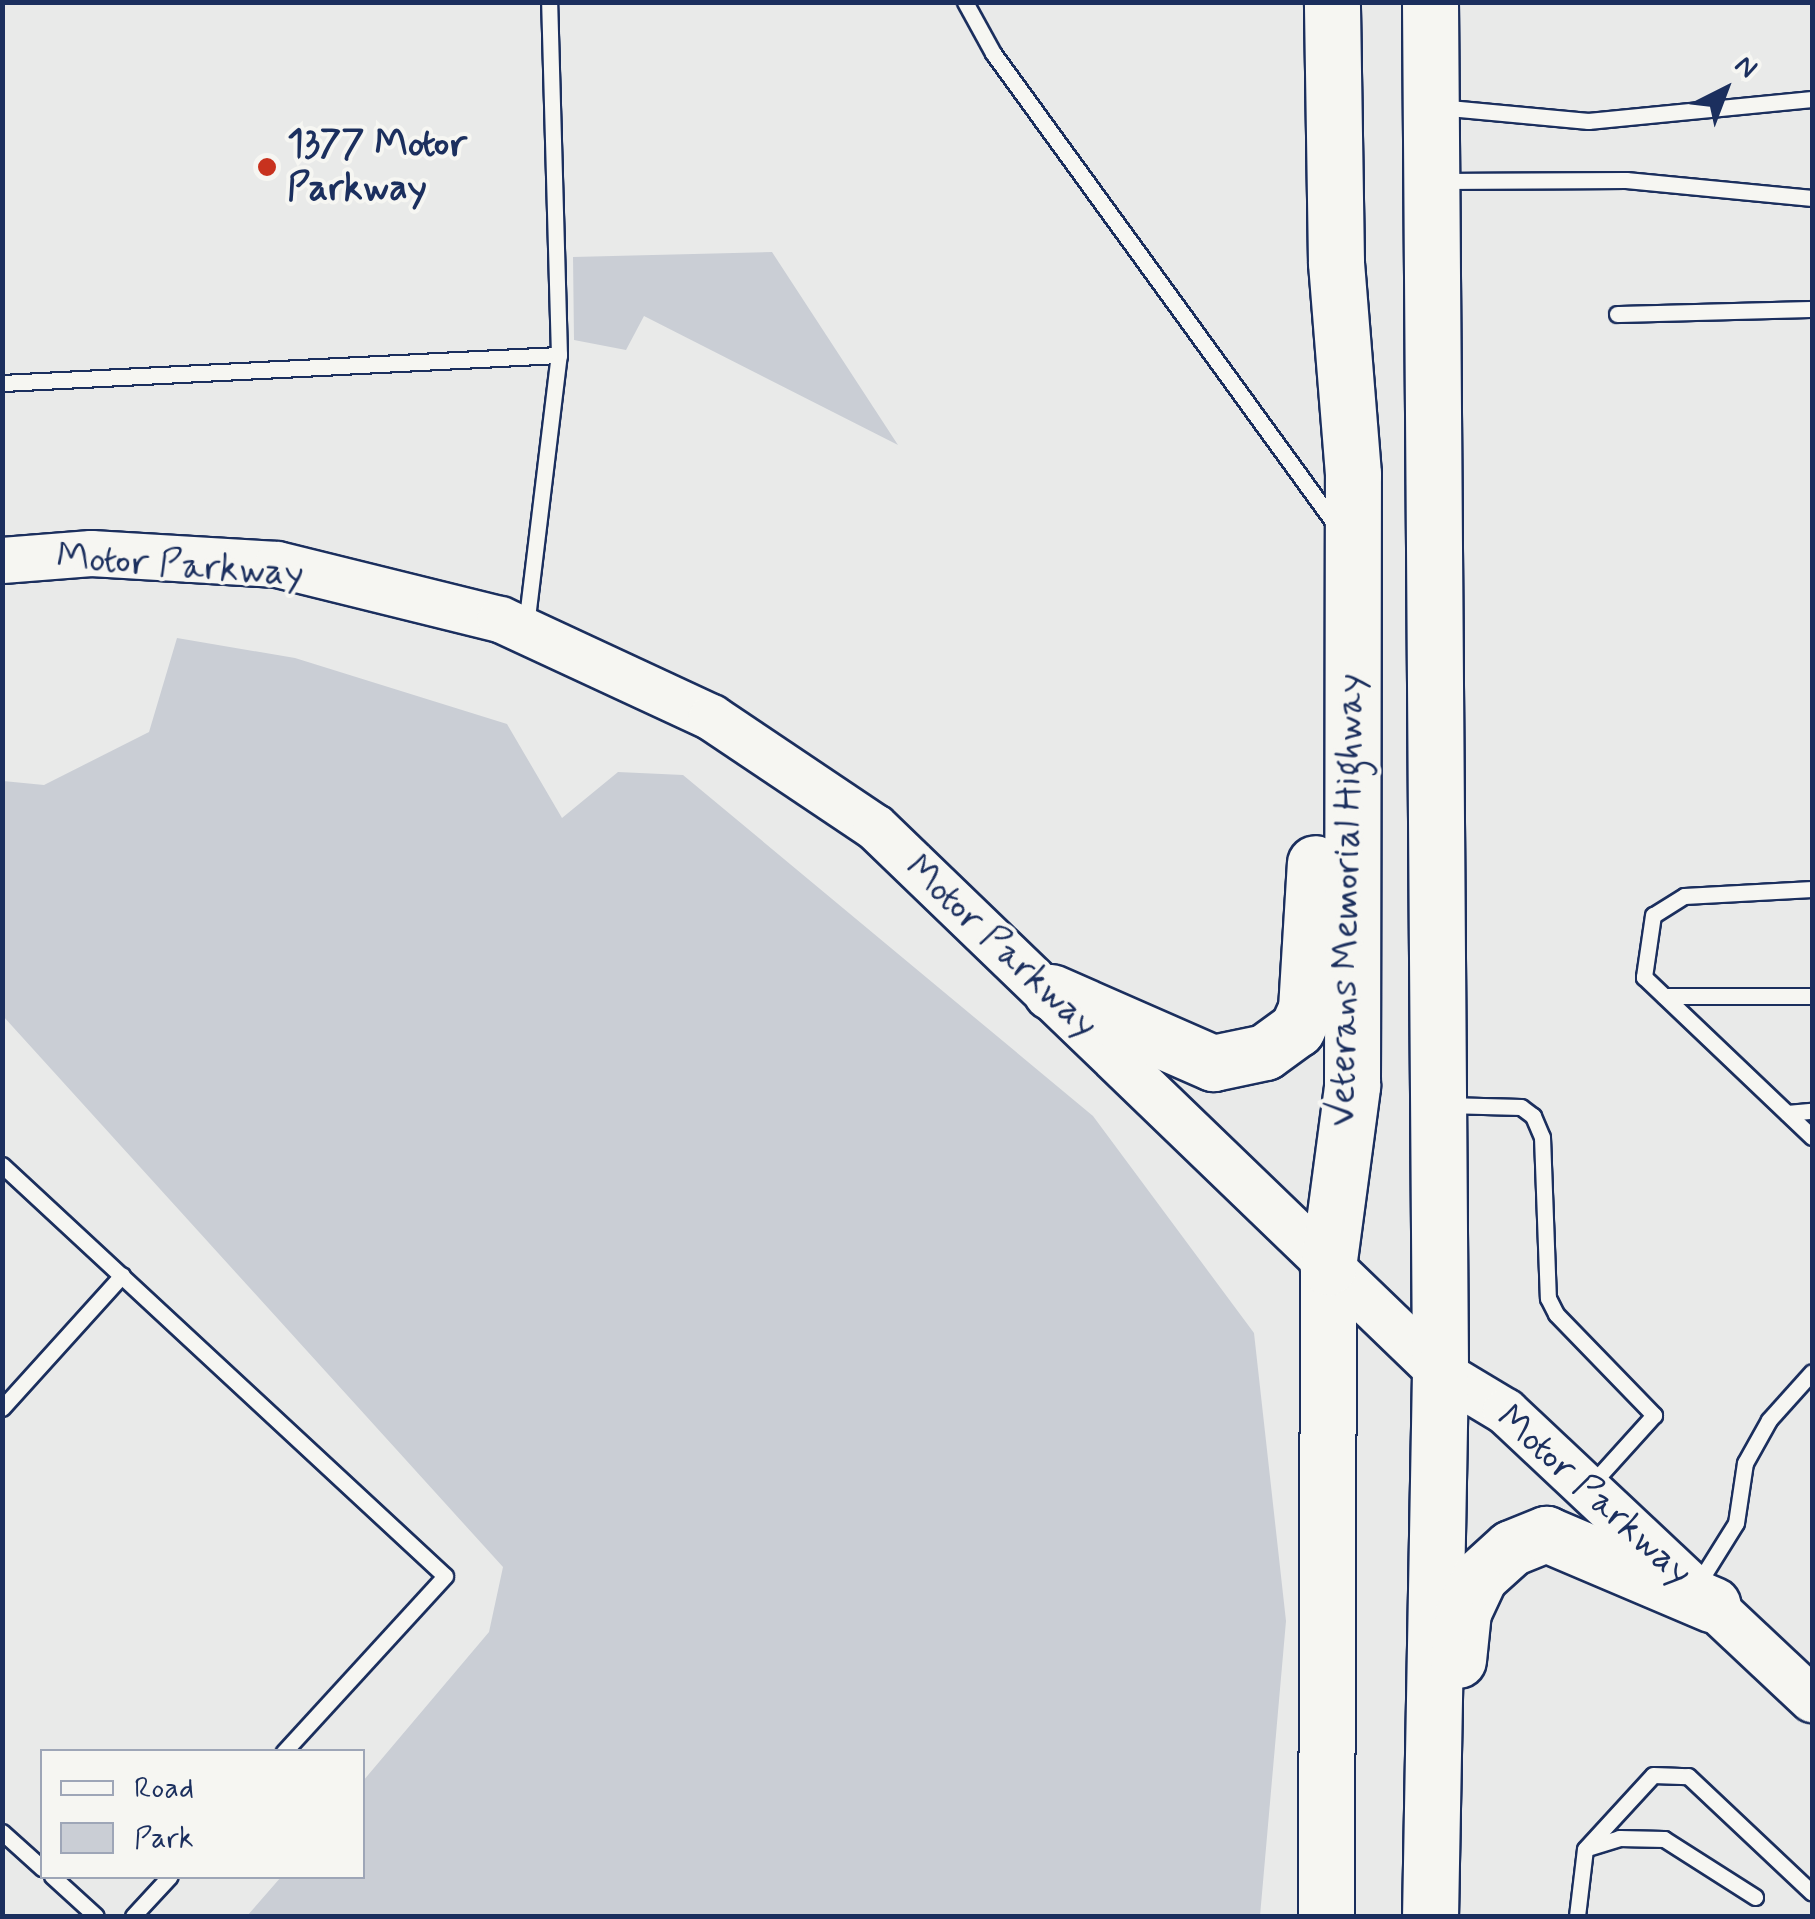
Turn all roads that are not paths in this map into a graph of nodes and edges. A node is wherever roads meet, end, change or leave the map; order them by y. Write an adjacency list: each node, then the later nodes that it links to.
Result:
1 (549, 2): 11 (lane)
2 (965, 2): 13 (lane)
3 (1332, 2): 13 (highway, Veterans Memorial Highway)
4 (1430, 2): 6 (highway)
5 (1812, 99): 6 (lane)
6 (1433, 107): 7 (highway)
7 (1435, 181): 8 (lane); 21 (highway)
8 (1812, 198)
9 (1812, 310): 10 (lane)
10 (1618, 314)
11 (559, 355): 12 (lane); 15 (lane)
12 (2, 383)
13 (1352, 548): 16 (highway, Veterans Memorial Highway)
14 (2, 560): 15 (main road, Motor Parkway)
15 (525, 630): 18 (main road, Motor Parkway)
16 (1350, 632): 18 (highway); 26 (highway, Veterans Memorial Highway)
17 (1812, 889): 19 (lane)
18 (1051, 992): 26 (main road, Motor Parkway)
19 (1664, 996): 20 (lane); 23 (lane)
20 (1812, 996)
21 (1436, 1105): 28 (highway); 31 (lane)
22 (1812, 1111): 23 (lane)
23 (1787, 1112): 24 (lane)
24 (1812, 1137)
25 (2, 1164): 27 (lane)
26 (1328, 1267): 28 (main road, Motor Parkway); 44 (highway, Veterans Memorial Highway)
27 (122, 1275): 30 (lane); 34 (lane)
28 (1440, 1372): 31 (main road, Motor Parkway); 45 (highway)
29 (1812, 1372): 32 (lane)
30 (2, 1408)
31 (1588, 1488): 32 (main road, Motor Parkway)
32 (1704, 1596): 33 (main road, Motor Parkway); 45 (highway)
33 (1812, 1699)
34 (287, 1749)
35 (2, 1832): 37 (lane)
36 (1586, 1848): 40 (lane); 41 (lane); 46 (lane)
37 (40, 1866)
38 (55, 1879): 42 (lane)
39 (167, 1879): 43 (lane)
40 (1812, 1893)
41 (1755, 1897)
42 (96, 1916)
43 (133, 1916)
44 (1326, 1916)
45 (1432, 1916)
46 (1577, 1916)

